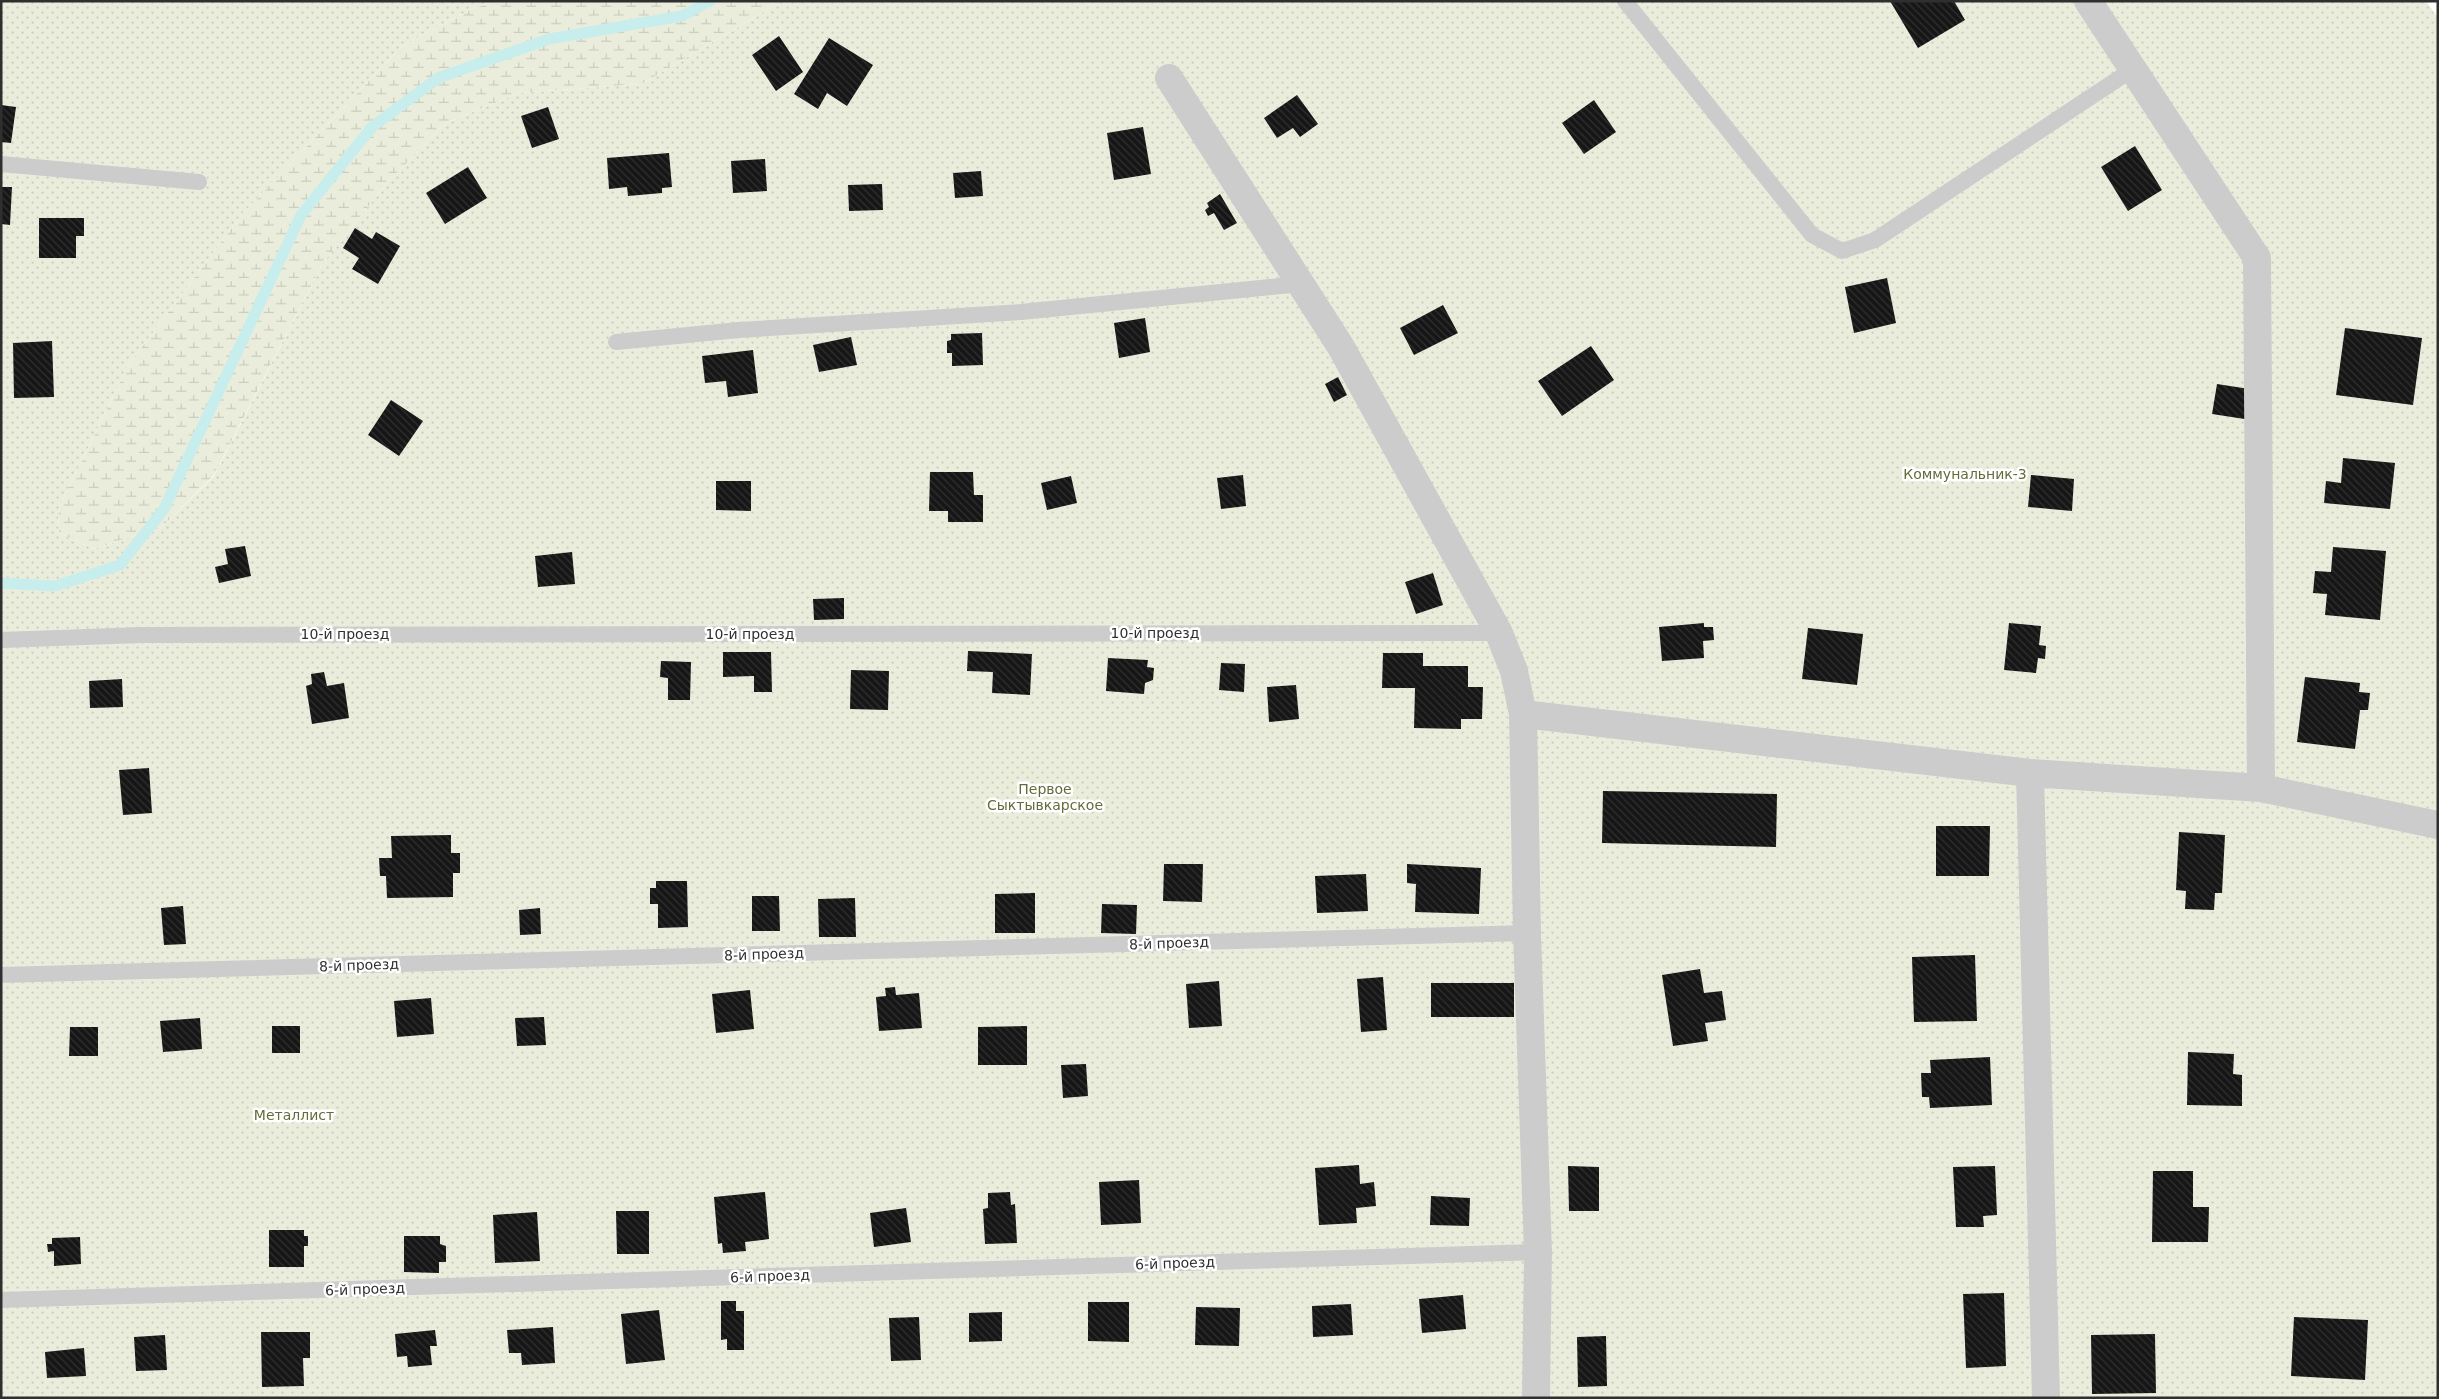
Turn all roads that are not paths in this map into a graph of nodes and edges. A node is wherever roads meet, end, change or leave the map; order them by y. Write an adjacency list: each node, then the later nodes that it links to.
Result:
1 (1625, 1): 3 (lane)
2 (2088, 1): 3 (street)
3 (2132, 69): 13 (street)
4 (1169, 78): 7 (street)
5 (1, 164): 6 (lane)
6 (199, 182)
7 (1301, 284): 8 (lane); 9 (street)
8 (616, 342)
9 (1498, 633): 10 (lane, 10-й проезд); 11 (street)
10 (1, 640)
11 (1523, 714): 12 (street); 15 (street)
12 (2030, 773): 13 (street); 20 (street)
13 (2261, 788): 14 (street)
14 (2438, 825)
15 (1527, 933): 16 (lane, 8-й проезд); 17 (street)
16 (1, 975)
17 (1538, 1252): 18 (lane, 6-й проезд); 19 (street)
18 (1, 1300)
19 (1536, 1398)
20 (2046, 1398)

